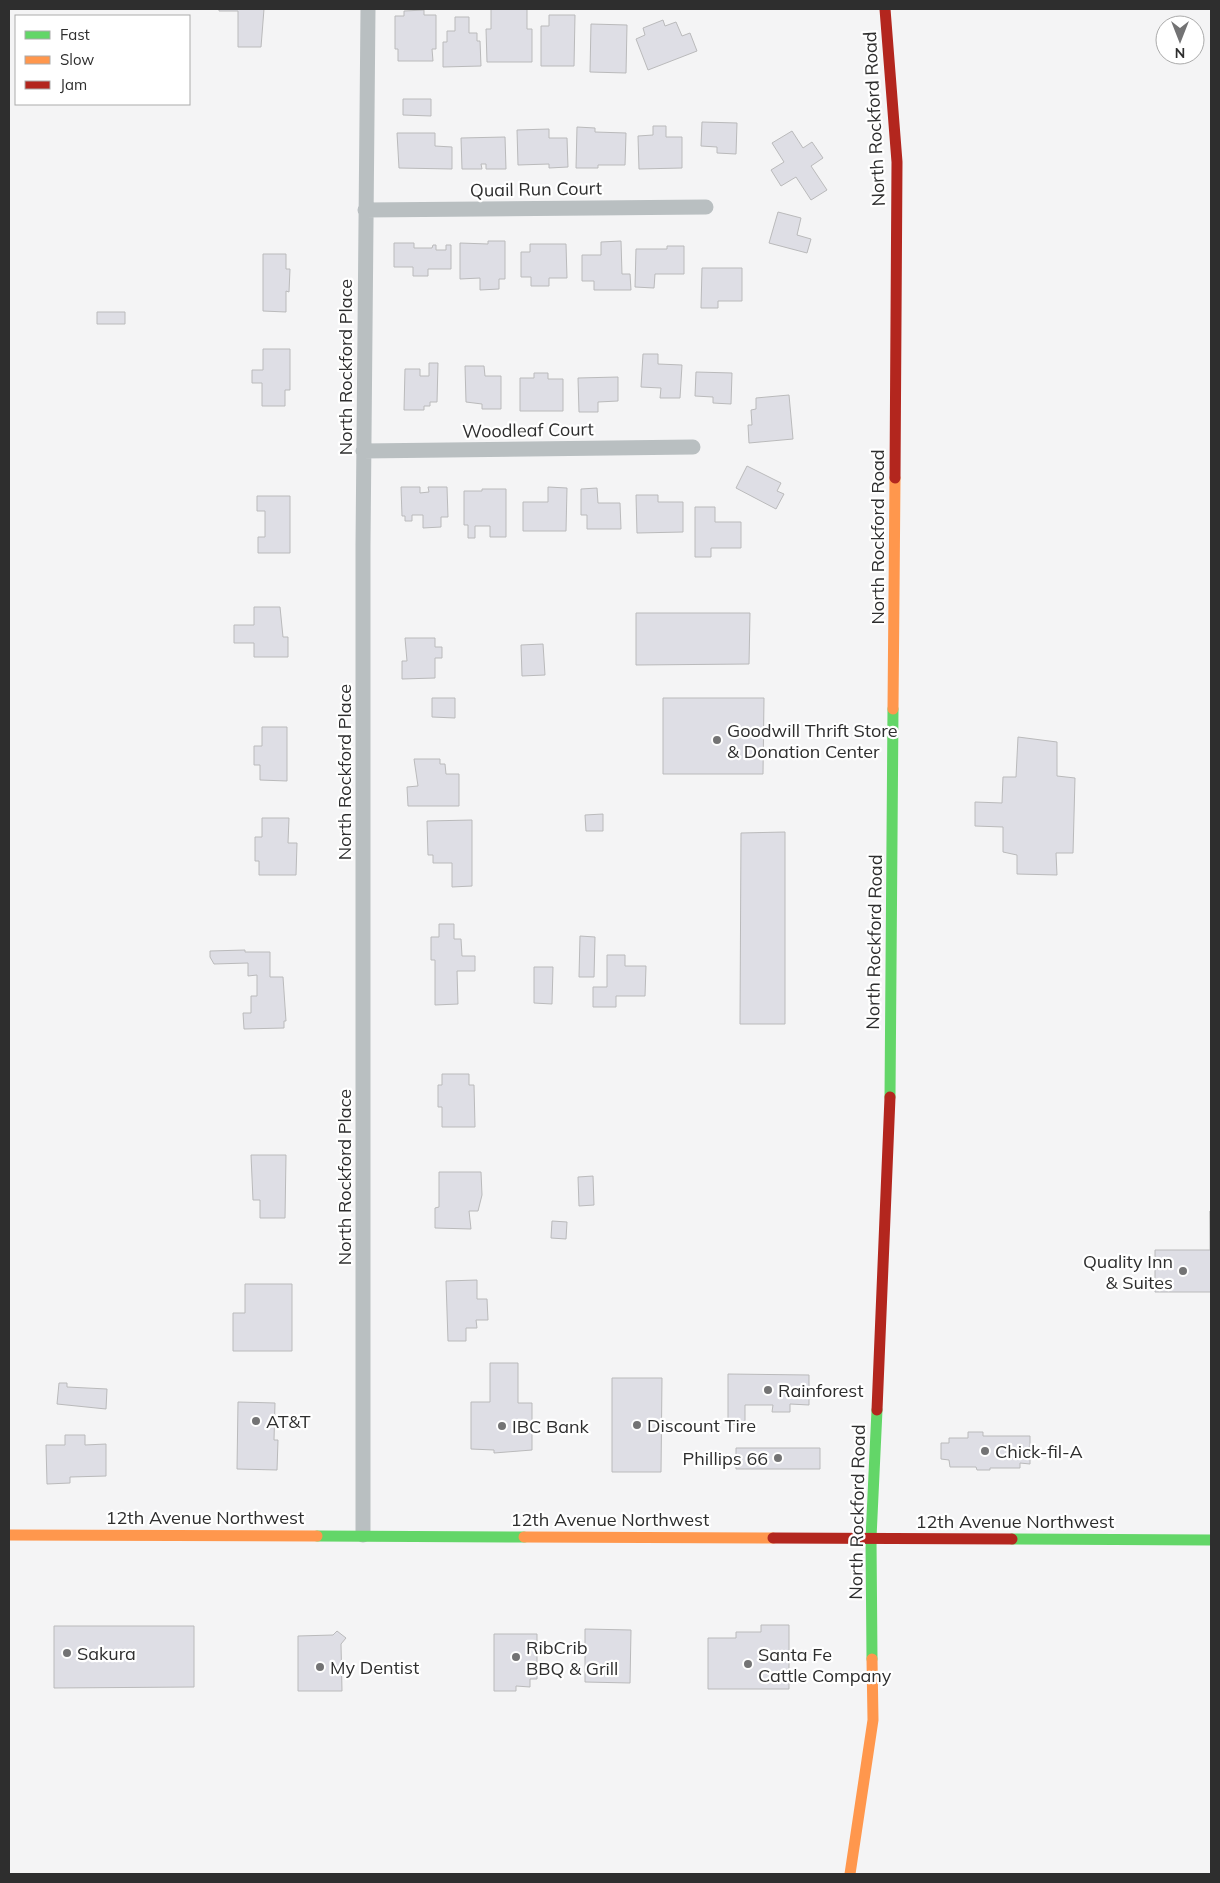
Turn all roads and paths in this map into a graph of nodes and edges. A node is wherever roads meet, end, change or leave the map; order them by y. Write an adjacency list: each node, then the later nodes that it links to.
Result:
1 (368, 9): 4 (street, North Rockford Place)
2 (885, 9): 9 (street, North Rockford Road)
3 (706, 206): 4 (street, Quail Run Court)
4 (366, 210): 6 (street, North Rockford Place)
5 (693, 447): 6 (street, Woodleaf Court)
6 (364, 451): 8 (street, North Rockford Place)
7 (9, 1535): 8 (street, 12th Avenue Northwest)
8 (363, 1535): 9 (street, 12th Avenue Northwest)
9 (872, 1538): 10 (street, 12th Avenue Northwest); 11 (street, North Rockford Road)
10 (1211, 1540)
11 (850, 1874)

